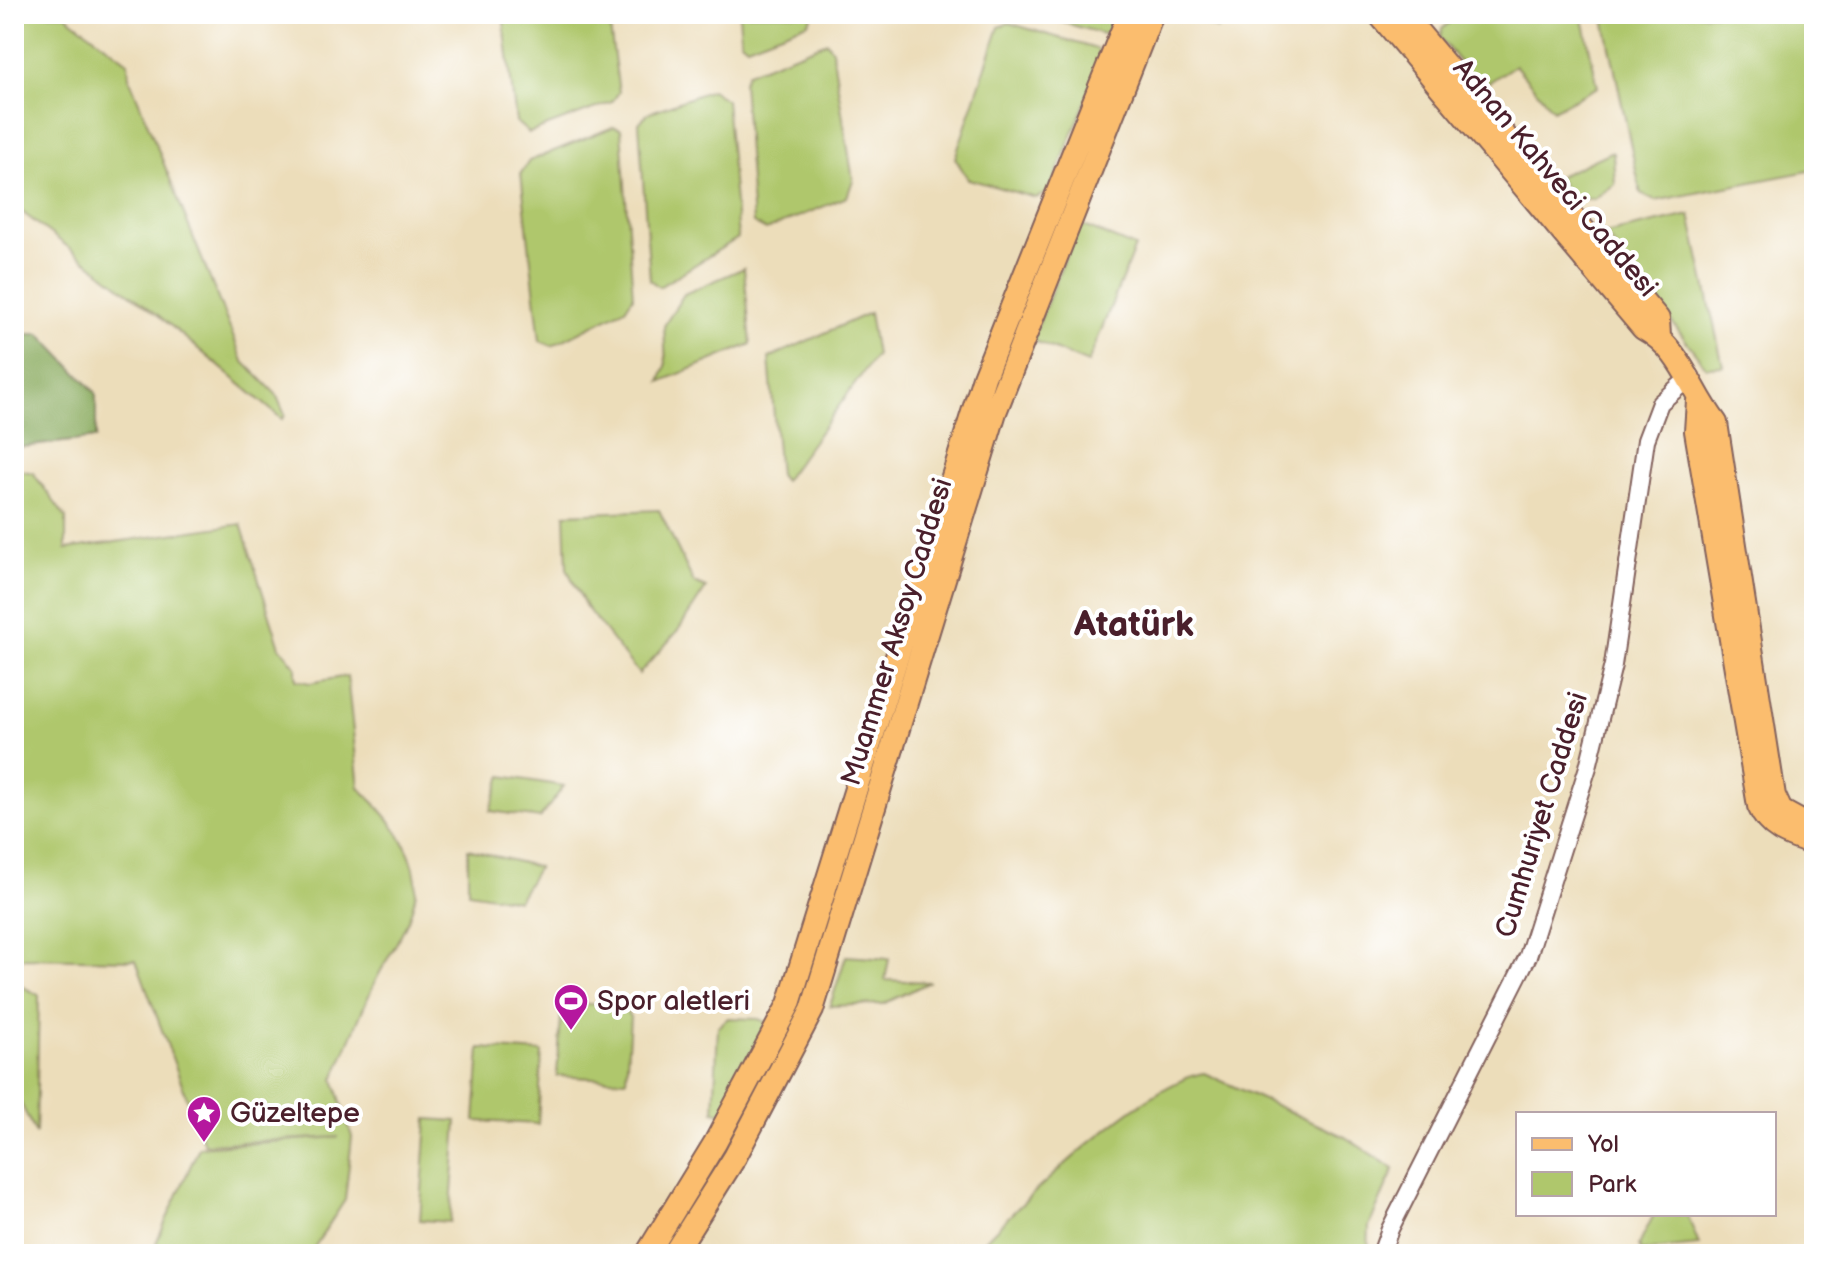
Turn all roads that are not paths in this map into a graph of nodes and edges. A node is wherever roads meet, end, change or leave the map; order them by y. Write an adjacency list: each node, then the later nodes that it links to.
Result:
1 (1129, 14): 10 (main road)
2 (1152, 14): 11 (main road, Muammer Aksoy Caddesi)
3 (1379, 14): 5 (main road, Adnan Kahveci Caddesi)
4 (1403, 14): 5 (main road, Adnan Kahveci Caddesi)
5 (1659, 337): 6 (main road, Adnan Kahveci Caddesi)
6 (1691, 376): 7 (main road, Adnan Kahveci Caddesi); 12 (street, Cumhuriyet Caddesi)
7 (1698, 401): 8 (main road, Adnan Kahveci Caddesi); 9 (main road)
8 (1814, 829)
9 (1814, 844)
10 (647, 1254)
11 (674, 1254)
12 (1381, 1254)

